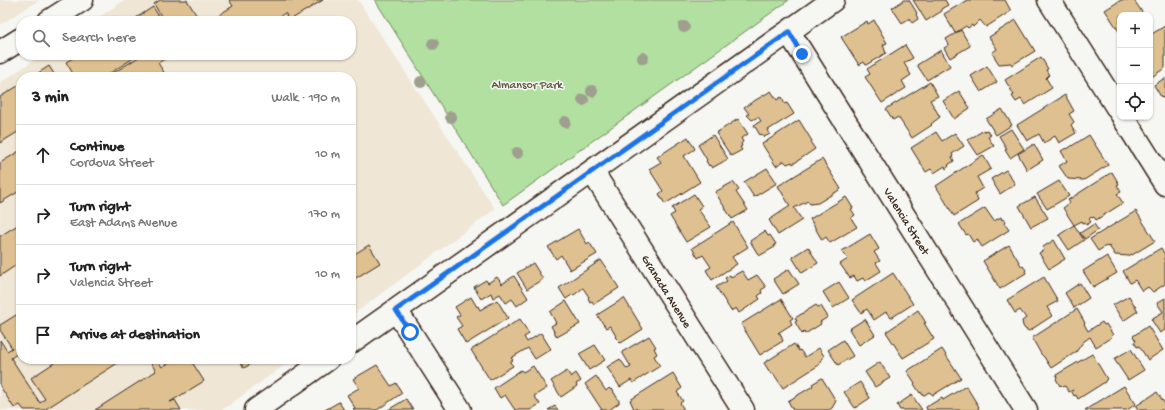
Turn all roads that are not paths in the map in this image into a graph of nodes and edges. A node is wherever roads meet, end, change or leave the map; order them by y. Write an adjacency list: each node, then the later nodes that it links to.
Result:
1 (82, 0): 4 (street)
2 (834, 0): 5 (street)
3 (1049, 0): 8 (street)
4 (57, 16)
5 (789, 32): 10 (street); 18 (street, Valencia Street)
6 (16, 42): 7 (street)
7 (0, 52)
8 (1117, 107)
9 (1125, 120): 11 (street)
10 (592, 171): 12 (street); 17 (street, Granada Avenue)
11 (1165, 184)
12 (396, 310): 13 (street); 16 (street)
13 (356, 338)
14 (321, 364): 15 (street)
15 (256, 410)
16 (460, 410)
17 (743, 410)
18 (1026, 410)

